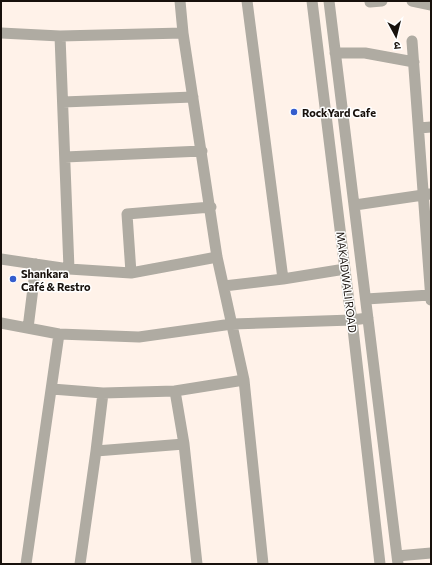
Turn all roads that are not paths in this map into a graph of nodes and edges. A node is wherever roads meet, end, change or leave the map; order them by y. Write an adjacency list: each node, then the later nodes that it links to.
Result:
1 (180, 1): 10 (street)
2 (247, 1): 30 (street)
3 (312, 1): 28 (street, MAKADWALI ROAD)
4 (329, 1): 13 (street)
5 (382, 1): 7 (street)
6 (412, 1): 8 (street)
7 (370, 2)
8 (431, 5)
9 (1, 33): 11 (street)
10 (183, 33): 11 (street); 15 (street)
11 (60, 36): 16 (street)
12 (412, 41): 14 (street)
13 (335, 53): 14 (street); 22 (street)
14 (414, 62): 18 (street)
15 (193, 98): 16 (street); 19 (street)
16 (63, 102): 20 (street)
17 (431, 127): 18 (street)
18 (419, 128): 21 (street)
19 (202, 151): 20 (street); 23 (street)
20 (65, 157): 27 (street)
21 (427, 194): 22 (street); 32 (street)
22 (355, 205): 33 (street)
23 (211, 207): 24 (street); 29 (street)
24 (217, 257): 29 (street); 31 (street)
25 (1, 259): 26 (street)
26 (36, 264): 27 (street); 38 (street)
27 (68, 269): 29 (street)
28 (345, 269): 30 (street); 35 (street, MAKADWALI ROAD)
29 (131, 273)
30 (283, 279): 31 (street)
31 (224, 286): 37 (street)
32 (431, 298): 33 (street)
33 (366, 299): 34 (street)
34 (368, 318): 35 (street); 47 (street)
35 (352, 320): 37 (street); 52 (street, MAKADWALI ROAD)
36 (1, 322): 38 (street)
37 (232, 324): 39 (street); 40 (street)
38 (28, 328): 39 (street)
39 (59, 334): 41 (street)
40 (244, 380): 42 (street); 51 (street)
41 (52, 389): 43 (street); 48 (street)
42 (176, 391): 43 (street); 44 (street)
43 (103, 394): 45 (street)
44 (184, 444): 45 (street); 50 (street)
45 (96, 451): 49 (street)
46 (431, 553): 47 (street)
47 (398, 560)
48 (26, 564)
49 (80, 564)
50 (197, 564)
51 (263, 564)
52 (380, 564)

